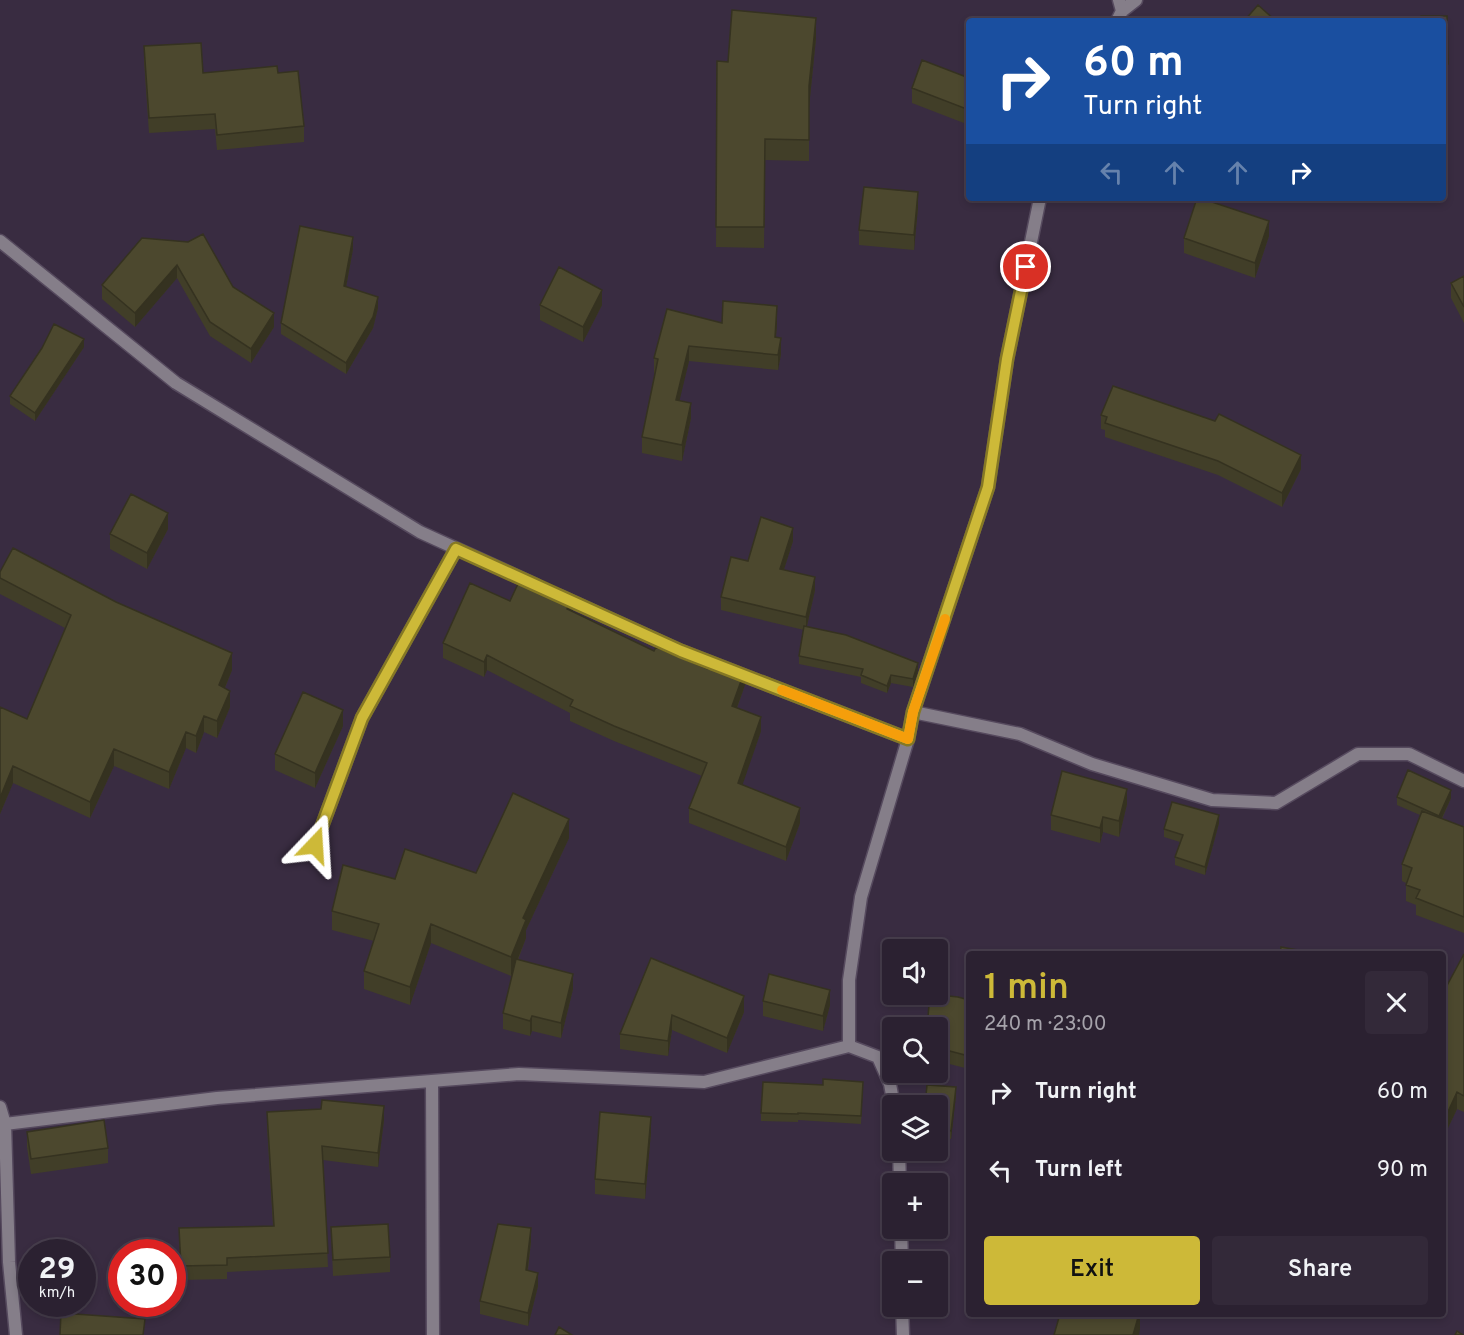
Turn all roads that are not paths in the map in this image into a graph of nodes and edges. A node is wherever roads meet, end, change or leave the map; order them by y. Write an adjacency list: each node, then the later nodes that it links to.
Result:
1 (1136, 0): 2 (street)
2 (1119, 11)
3 (1039, 201): 6 (street)
4 (0, 240): 5 (street)
5 (456, 549): 7 (street); 9 (street)
6 (913, 712): 7 (street); 8 (street)
7 (908, 739): 10 (street)
8 (1464, 781)
9 (315, 845)
10 (849, 1046): 11 (street); 12 (street)
11 (432, 1081): 14 (street); 17 (street)
12 (892, 1095)
13 (0, 1107): 14 (street)
14 (3, 1126): 16 (street)
15 (902, 1317): 18 (street)
16 (16, 1335)
17 (433, 1335)
18 (903, 1335)

